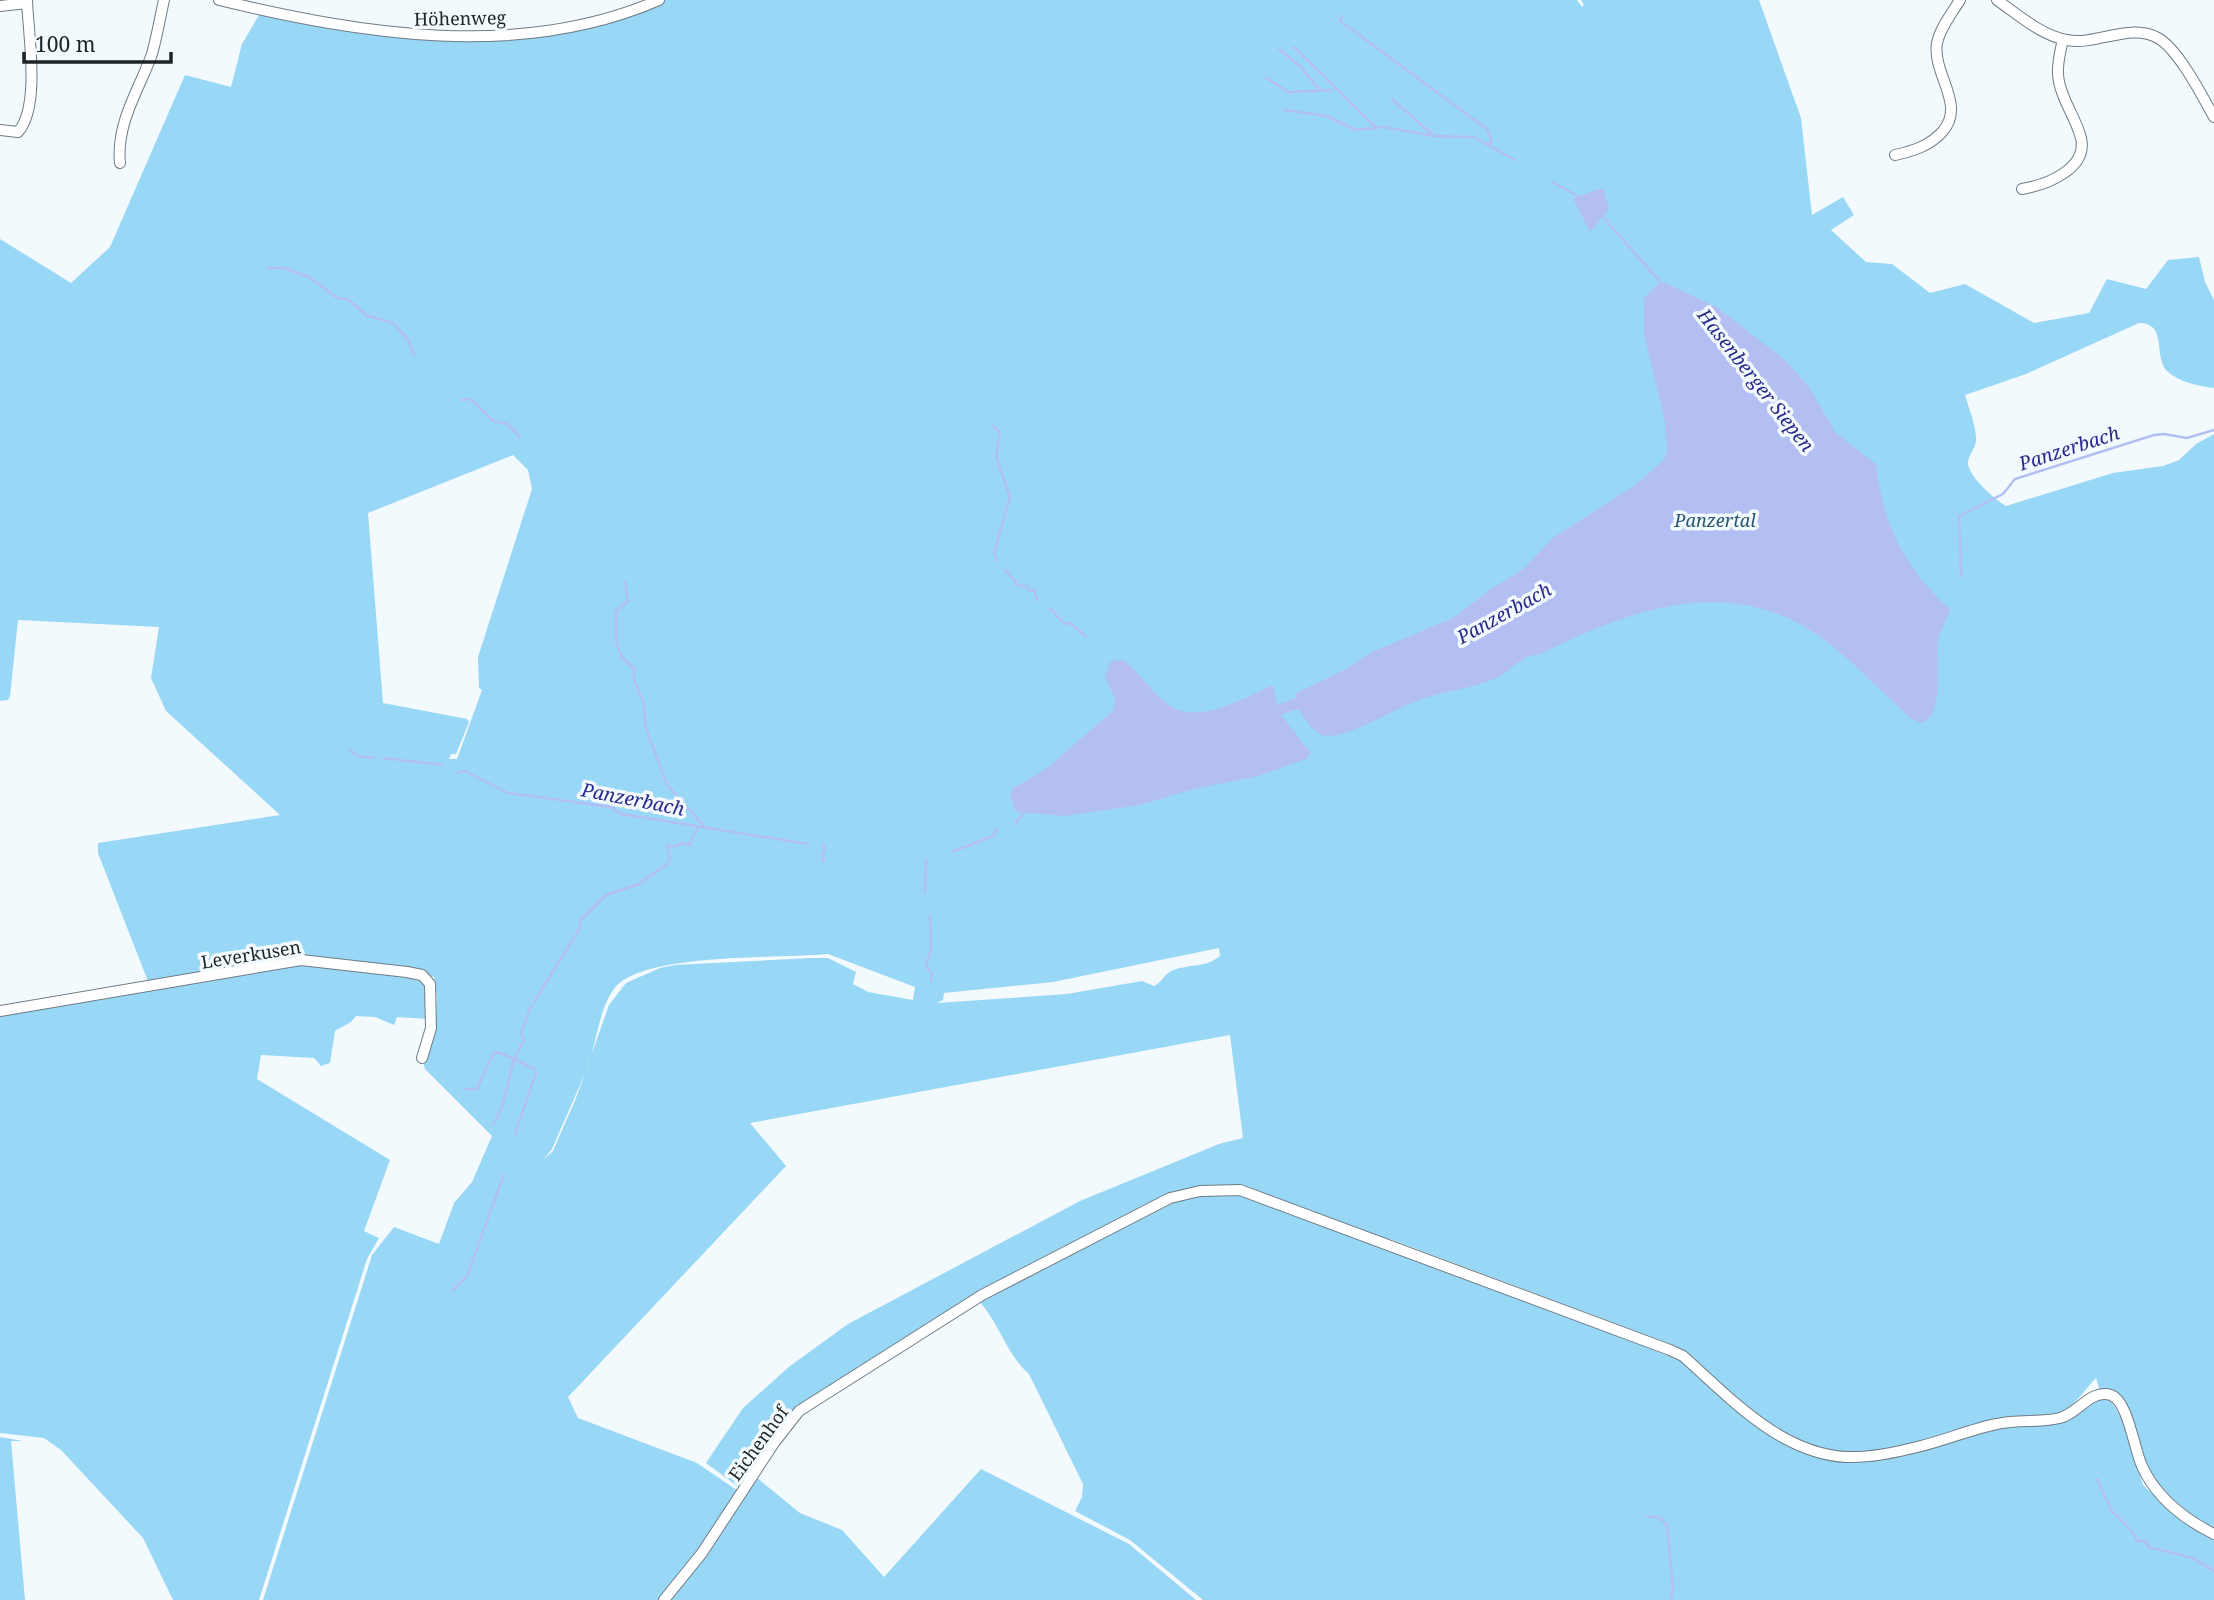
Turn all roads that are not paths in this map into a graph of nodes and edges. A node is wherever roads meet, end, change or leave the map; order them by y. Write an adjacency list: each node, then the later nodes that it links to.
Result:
1 (164, 0): 12 (street)
2 (219, 0): 3 (street, Höhenweg)
3 (659, 0)
4 (1960, 0): 11 (street)
5 (1997, 0): 8 (street)
6 (27, 1): 7 (street); 10 (street)
7 (0, 6)
8 (2063, 39): 9 (street); 13 (street)
9 (2214, 117)
10 (0, 130)
11 (1895, 155)
12 (120, 163)
13 (2022, 189)
14 (0, 1011): 15 (street, Leverkusen)
15 (422, 1058)
16 (2214, 1534): 17 (street, Eichenhof)
17 (664, 1600)

